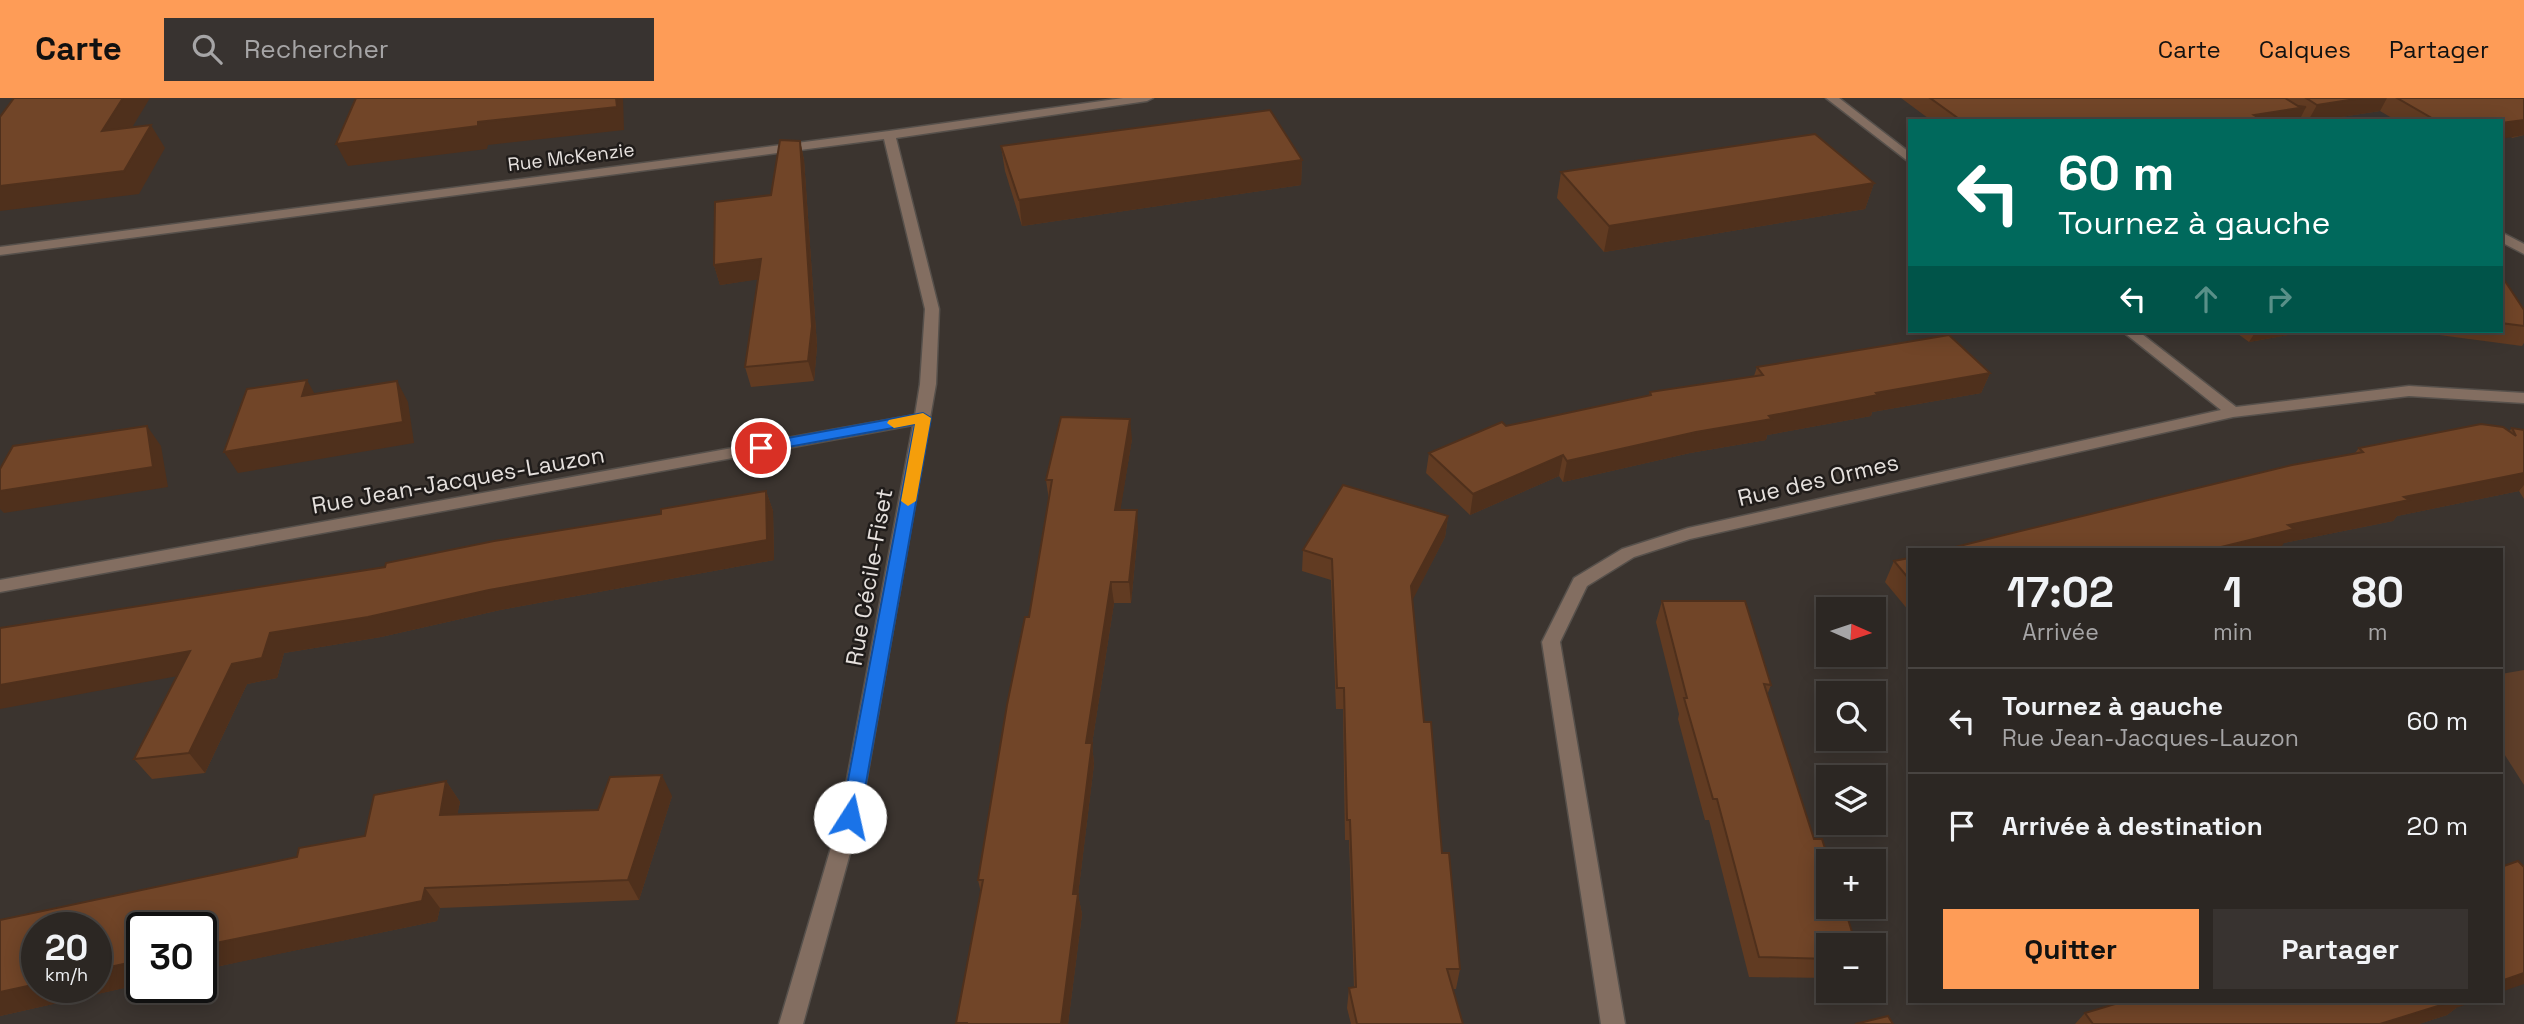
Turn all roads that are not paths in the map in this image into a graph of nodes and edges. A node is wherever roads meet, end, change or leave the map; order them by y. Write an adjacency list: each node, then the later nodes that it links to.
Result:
1 (1147, 98): 5 (street, Rue McKenzie)
2 (1832, 98): 6 (street)
3 (2260, 98): 4 (street)
4 (2296, 119)
5 (889, 135): 9 (street, Rue McKenzie); 13 (street, Rue Cécile-Fiset)
6 (1908, 157)
7 (2503, 237): 8 (street)
8 (2524, 250)
9 (0, 251)
10 (2132, 333): 12 (street)
11 (2524, 398): 12 (street, Rue des Ormes)
12 (2233, 412): 16 (street, Rue des Ormes)
13 (923, 418): 14 (street, Rue Jean-Jacques-Lauzon); 15 (street, Rue Cécile-Fiset)
14 (0, 586)
15 (792, 1024)
16 (1612, 1024)

